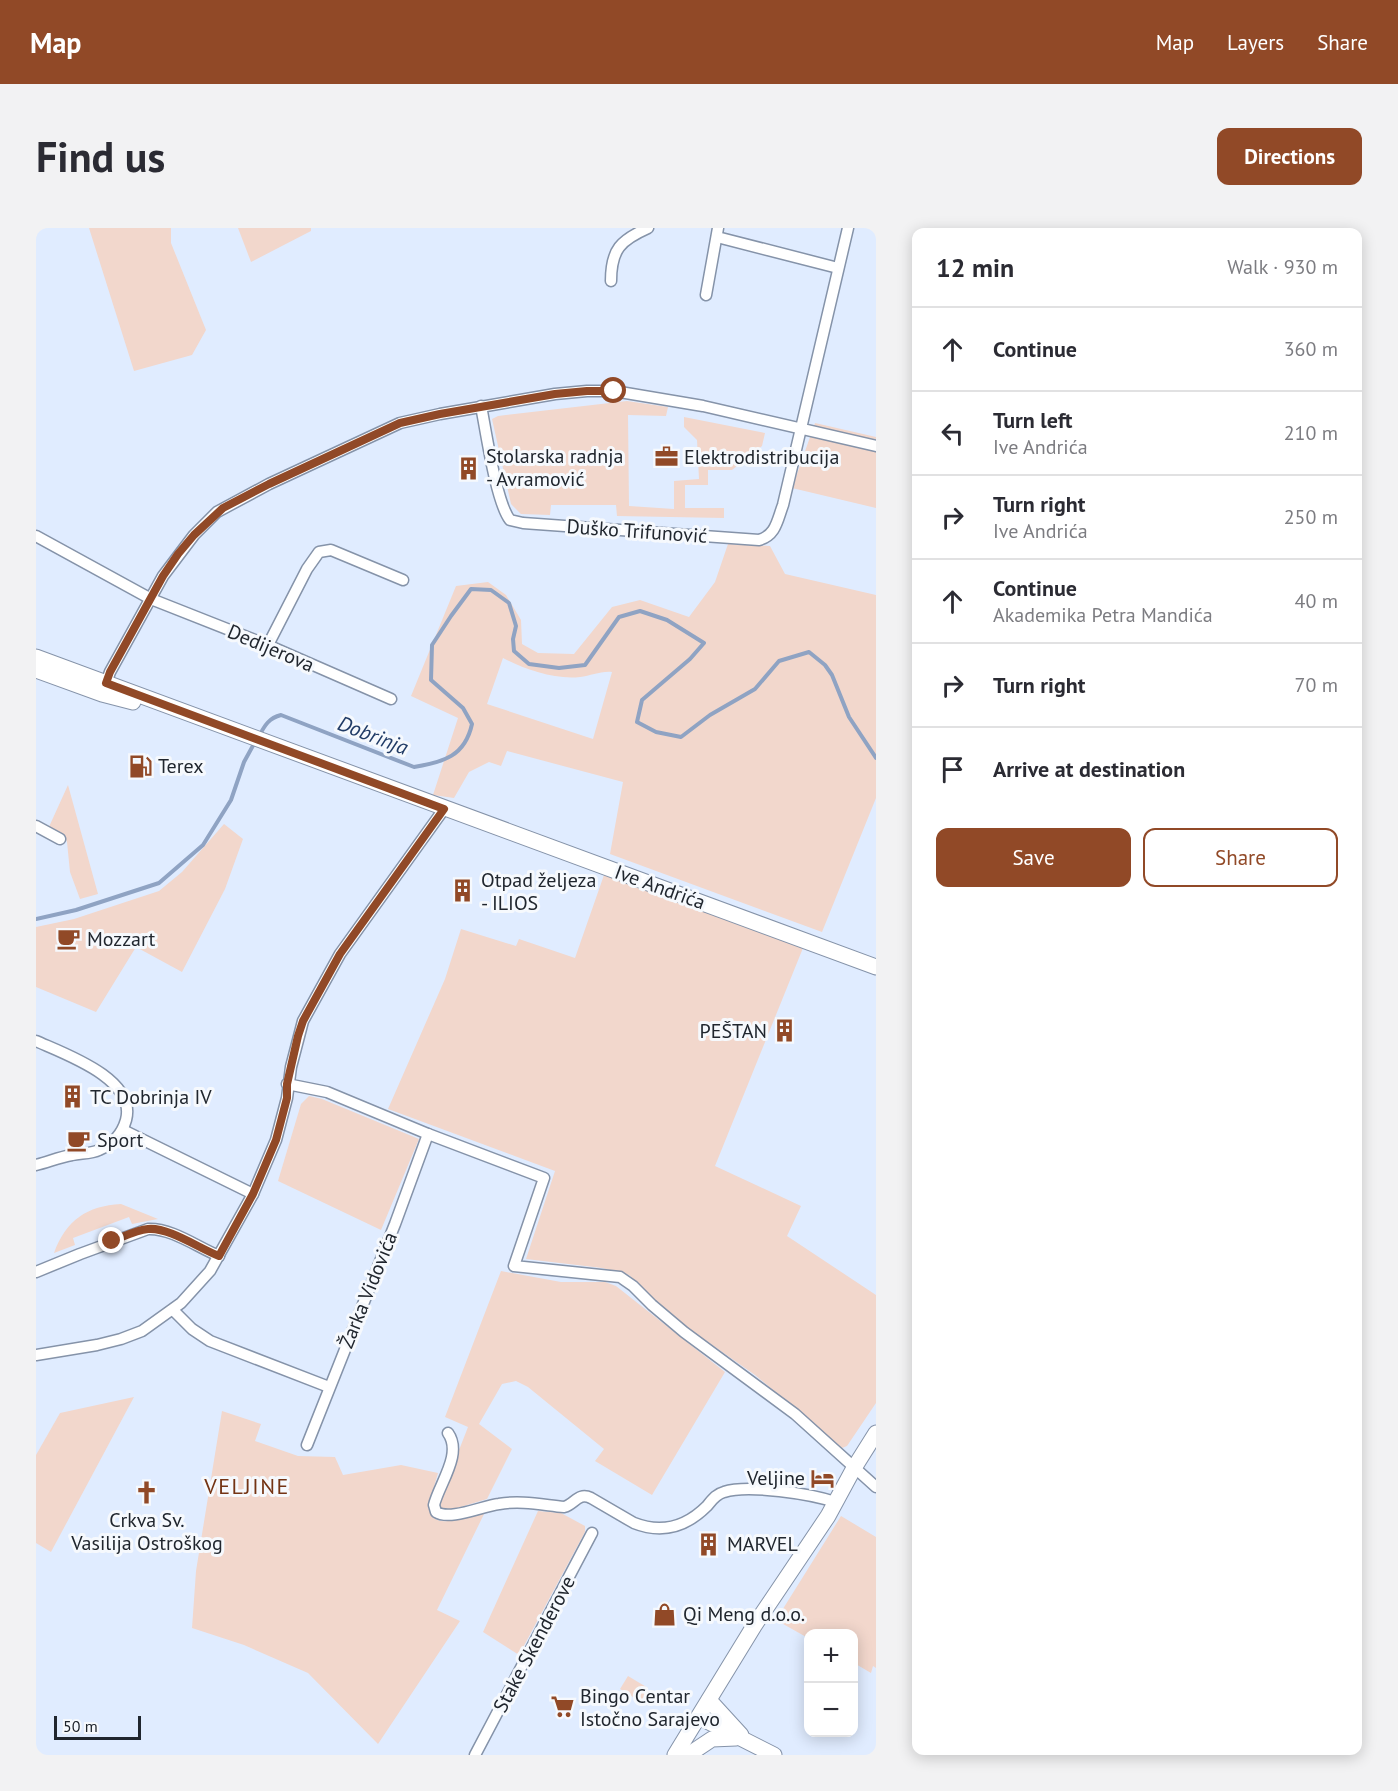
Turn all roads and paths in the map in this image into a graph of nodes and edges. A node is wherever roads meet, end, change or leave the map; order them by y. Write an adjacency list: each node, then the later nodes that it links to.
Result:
1 (648, 228): 5 (street)
2 (848, 228): 4 (street)
3 (717, 233): 4 (street); 6 (street)
4 (838, 268): 8 (street)
5 (610, 281)
6 (706, 295)
7 (481, 406): 8 (street); 8 (street, Duško Trifunović); 12 (street)
8 (801, 429): 9 (street)
9 (876, 446)
10 (36, 536): 12 (street, Dedijerova)
11 (403, 580): 13 (street)
12 (151, 599): 13 (street, Dedijerova); 16 (street)
13 (268, 645): 17 (street, Dedijerova)
14 (36, 657): 16 (main road, Ive Andrića)
15 (36, 670): 16 (main road, Ive Andrića)
16 (104, 689): 18 (main road, Ive Andrića)
17 (391, 699)
18 (444, 809): 21 (main road, Ive Andrića); 23 (street)
19 (36, 826): 20 (street)
20 (60, 839)
21 (876, 967)
22 (36, 1041): 24 (street)
23 (287, 1084): 25 (street); 27 (street)
24 (123, 1130): 26 (street); 27 (street)
25 (428, 1134): 32 (street, Žarka Vidovića); 36 (street)
26 (36, 1165)
27 (253, 1194): 28 (street)
28 (219, 1256): 29 (street); 30 (street)
29 (36, 1272)
30 (173, 1310): 31 (street); 32 (street)
31 (36, 1355)
32 (329, 1387): 35 (street, Žarka Vidovića)
33 (448, 1433): 38 (street)
34 (876, 1433): 36 (main road)
35 (307, 1445)
36 (854, 1468): 37 (street); 38 (main road)
37 (876, 1487)
38 (835, 1502): 40 (main road)
39 (592, 1533): 43 (street, Stake Skenderove)
40 (709, 1700): 41 (main road); 42 (main road)
41 (699, 1717): 42 (main road); 44 (main road)
42 (746, 1739): 45 (main road); 46 (main road)
43 (475, 1755)
44 (675, 1755)
45 (688, 1755)
46 (774, 1755)

